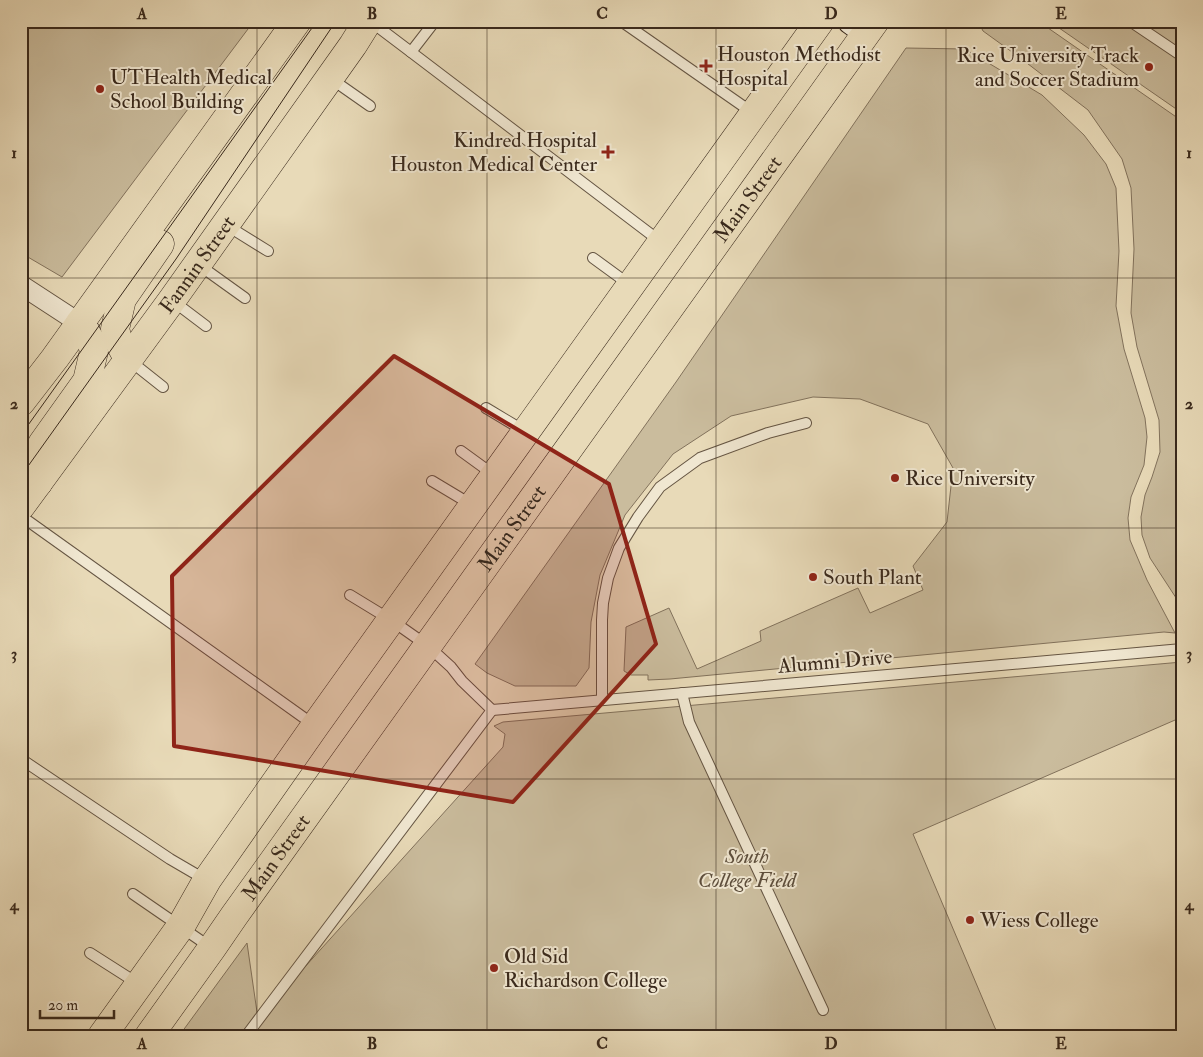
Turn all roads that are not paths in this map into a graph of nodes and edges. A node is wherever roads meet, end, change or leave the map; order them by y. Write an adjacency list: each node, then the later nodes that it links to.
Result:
1 (297, 21): 13 (main road)
2 (369, 21): 8 (lane); 10 (main road, Fannin Street)
3 (435, 21): 8 (lane)
4 (621, 21): 12 (lane)
5 (820, 21): 12 (main road, Main Street)
6 (1130, 21): 9 (lane)
7 (864, 25): 40 (main road, Main Street)
8 (411, 52): 15 (lane)
9 (1182, 56)
10 (330, 78): 11 (lane); 14 (main road, Fannin Street)
11 (370, 106)
12 (754, 114): 15 (main road, Main Street)
13 (195, 163): 23 (main road); 25 (main road)
14 (226, 225): 16 (lane); 18 (main road, Fannin Street)
15 (662, 243): 20 (main road, Main Street)
16 (268, 251)
17 (593, 258): 20 (lane)
18 (198, 264): 21 (lane); 22 (main road, Fannin Street)
19 (21, 285): 23 (street)
20 (631, 286): 30 (main road, Main Street)
21 (245, 298)
22 (172, 300): 24 (lane); 25 (main road, Fannin Street)
23 (80, 323): 25 (street); 27 (main road); 34 (main road)
24 (206, 326)
25 (128, 359): 26 (lane); 34 (main road, Fannin Street)
26 (162, 387)
27 (21, 402)
28 (486, 408): 30 (lane)
29 (806, 423): 43 (lane)
30 (526, 432): 32 (main road, Main Street)
31 (460, 451): 32 (lane)
32 (495, 475): 35 (main road, Main Street)
33 (432, 481): 35 (lane)
34 (38, 483): 36 (main road, Fannin Street)
35 (473, 505): 39 (main road, Main Street)
36 (21, 506)
37 (21, 516): 45 (lane)
38 (350, 595): 39 (lane)
39 (391, 620): 40 (lane); 45 (main road, Main Street)
40 (428, 646): 44 (lane); 50 (main road, Main Street)
41 (1182, 650): 42 (lane, Alumni Drive)
42 (682, 693): 43 (lane, Alumni Drive); 53 (lane)
43 (602, 700): 44 (lane, Alumni Drive)
44 (492, 710): 56 (lane)
45 (315, 726): 47 (main road, Main Street)
46 (21, 759): 47 (lane)
47 (207, 880): 49 (main road, Main Street)
48 (133, 894): 49 (lane)
49 (181, 926): 50 (lane); 52 (main road, Main Street)
50 (212, 948): 55 (main road, Main Street)
51 (90, 953): 52 (lane)
52 (139, 984): 54 (main road, Main Street)
53 (823, 1010)
54 (102, 1036)
55 (149, 1036)
56 (246, 1036)

